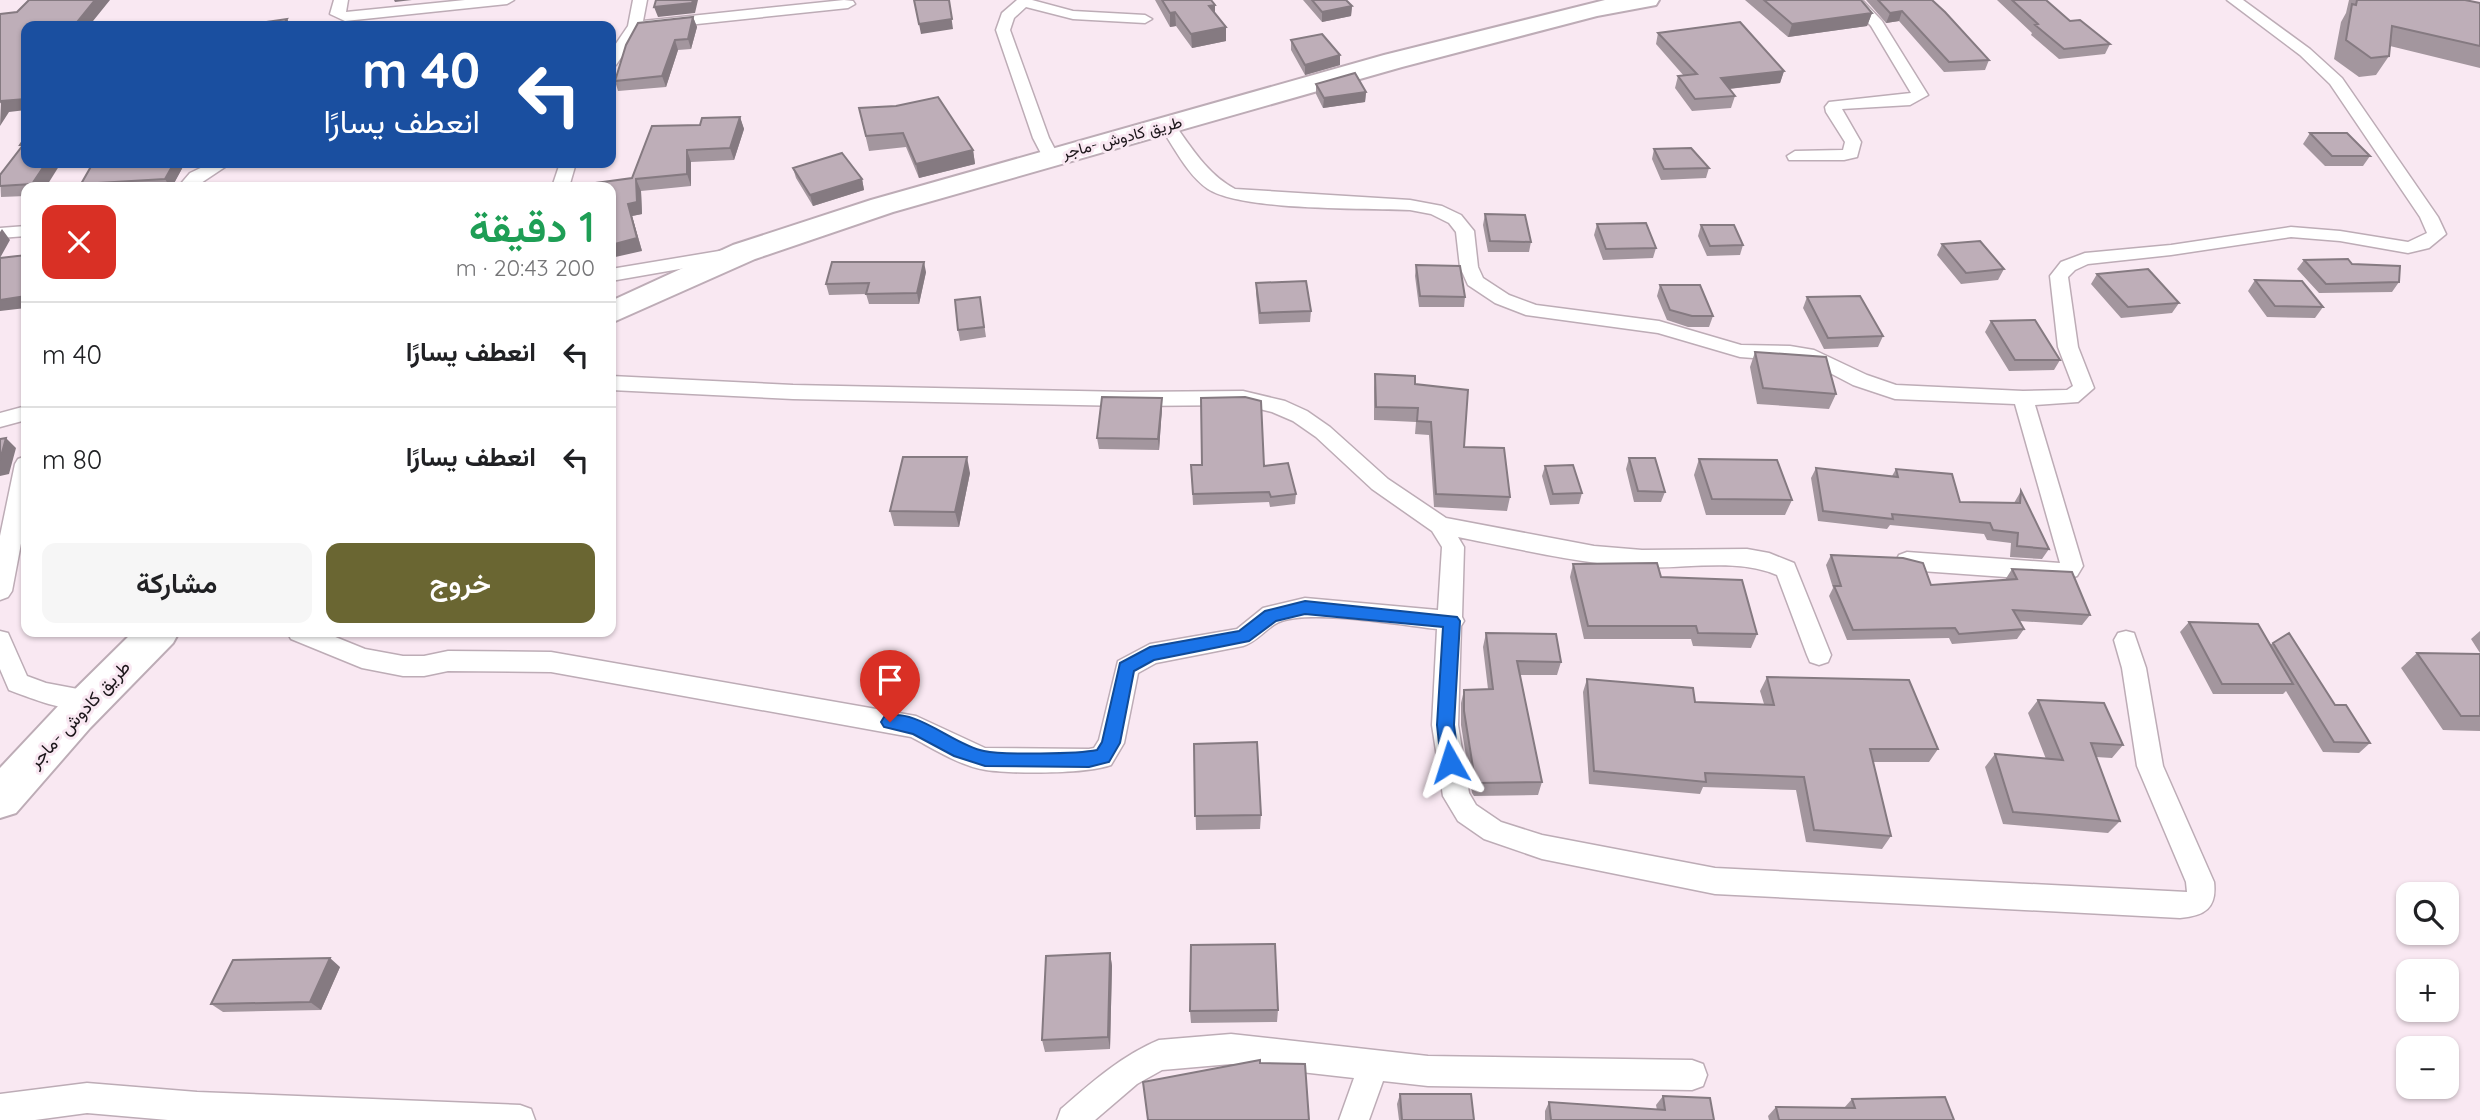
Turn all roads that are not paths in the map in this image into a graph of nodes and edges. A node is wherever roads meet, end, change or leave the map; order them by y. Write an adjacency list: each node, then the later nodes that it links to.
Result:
1 (341, 0): 2 (street)
2 (507, 0)
3 (640, 0): 9 (street)
4 (1647, 0): 11 (highway, طريق كادوش -ماجر)
5 (1854, 0): 12 (street)
6 (2234, 0): 22 (street)
7 (848, 4): 9 (street)
8 (1145, 19): 13 (street)
9 (635, 26): 10 (street)
10 (616, 54)
11 (1167, 125): 13 (highway, طريق كادوش -ماجر); 22 (street)
12 (1795, 156)
13 (1051, 157): 18 (highway, طريق كادوش -ماجر)
14 (213, 168): 15 (street)
15 (191, 182)
16 (21, 231): 17 (street)
17 (0, 233)
18 (744, 252): 19 (street); 20 (highway, طريق كادوش -ماجر)
19 (616, 274)
20 (616, 311)
21 (616, 383): 26 (street)
22 (2023, 398): 27 (street)
23 (21, 414): 24 (street)
24 (0, 420)
25 (21, 489): 28 (street)
26 (1440, 525): 29 (street); 34 (street)
27 (1907, 561)
28 (0, 592)
29 (1452, 621): 31 (street); 33 (street)
30 (154, 637): 35 (highway, طريق كادوش -ماجر)
31 (311, 637)
32 (0, 640): 35 (street)
33 (2126, 640)
34 (1819, 655)
35 (90, 701): 36 (highway, طريق كادوش -ماجر)
36 (0, 799)
37 (1374, 1064): 38 (street); 41 (street); 42 (street)
38 (1692, 1075)
39 (0, 1109): 40 (street)
40 (520, 1120)
41 (1072, 1120)
42 (1354, 1120)

